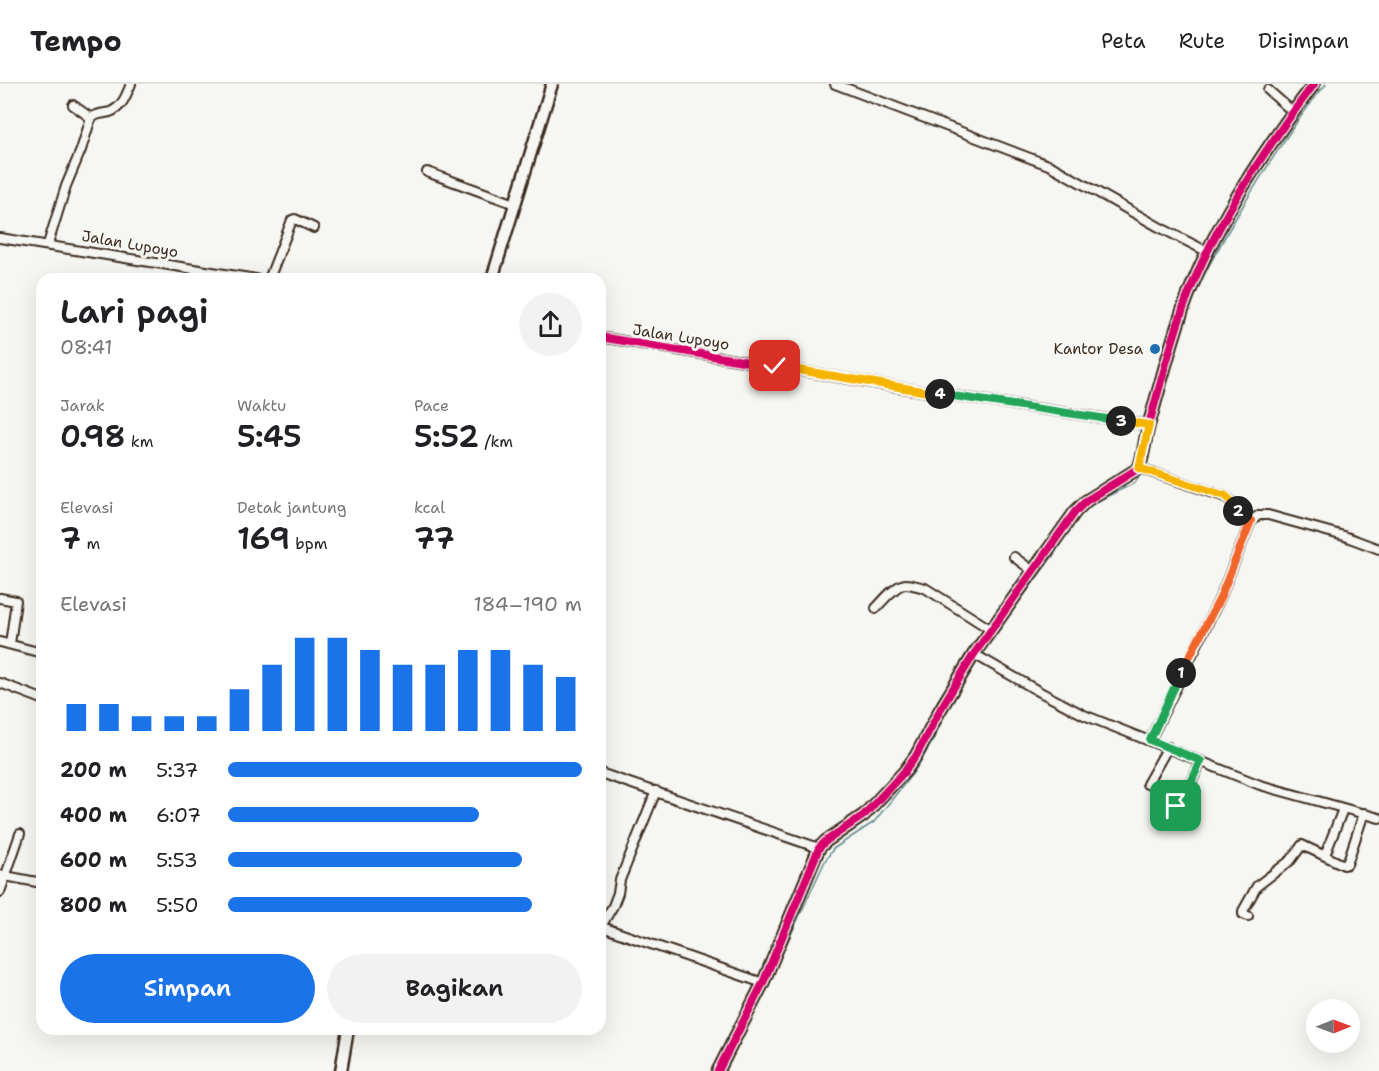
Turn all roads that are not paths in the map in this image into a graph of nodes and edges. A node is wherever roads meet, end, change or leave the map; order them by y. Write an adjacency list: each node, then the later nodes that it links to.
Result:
1 (131, 84): 8 (street)
2 (552, 84): 10 (street)
3 (835, 84): 14 (street)
4 (1314, 84): 7 (street)
5 (1268, 90): 7 (street)
6 (73, 105): 8 (street)
7 (1293, 112): 14 (street)
8 (91, 118): 13 (street)
9 (427, 172): 10 (street)
10 (515, 204): 17 (street)
11 (314, 228): 16 (street)
12 (0, 238): 13 (street, Jalan Lupoyo)
13 (48, 244): 15 (street, Jalan Lupoyo)
14 (1208, 252): 19 (street)
15 (220, 273)
16 (271, 273)
17 (494, 273)
18 (606, 338): 19 (street, Jalan Lupoyo)
19 (1148, 430): 20 (street)
20 (1139, 468): 21 (street); 24 (street)
21 (1251, 521): 22 (street); 34 (street)
22 (1379, 549)
23 (1014, 557): 24 (street)
24 (1030, 569): 27 (street)
25 (0, 598): 29 (street)
26 (876, 608): 27 (street)
27 (987, 628): 31 (street)
28 (0, 642): 29 (street)
29 (10, 644): 30 (street)
30 (36, 651)
31 (977, 656): 34 (street); 45 (street)
32 (0, 683): 33 (street)
33 (36, 697)
34 (1150, 740): 35 (street)
35 (1168, 747): 36 (street); 38 (street)
36 (1201, 761): 40 (street); 41 (street)
37 (606, 775): 39 (street)
38 (1147, 784)
39 (656, 791): 45 (street); 51 (street)
40 (1157, 794)
41 (1343, 809): 42 (street); 46 (street)
42 (1364, 813): 43 (street); 46 (street)
43 (1379, 818)
44 (20, 834): 47 (street)
45 (819, 848): 53 (street)
46 (1325, 855): 50 (street)
47 (3, 875): 48 (street); 49 (street)
48 (36, 882)
49 (0, 892)
50 (1248, 916)
51 (606, 918)
52 (606, 930): 53 (street)
53 (763, 983): 56 (street)
54 (347, 1035): 55 (street)
55 (341, 1071)
56 (718, 1071)

